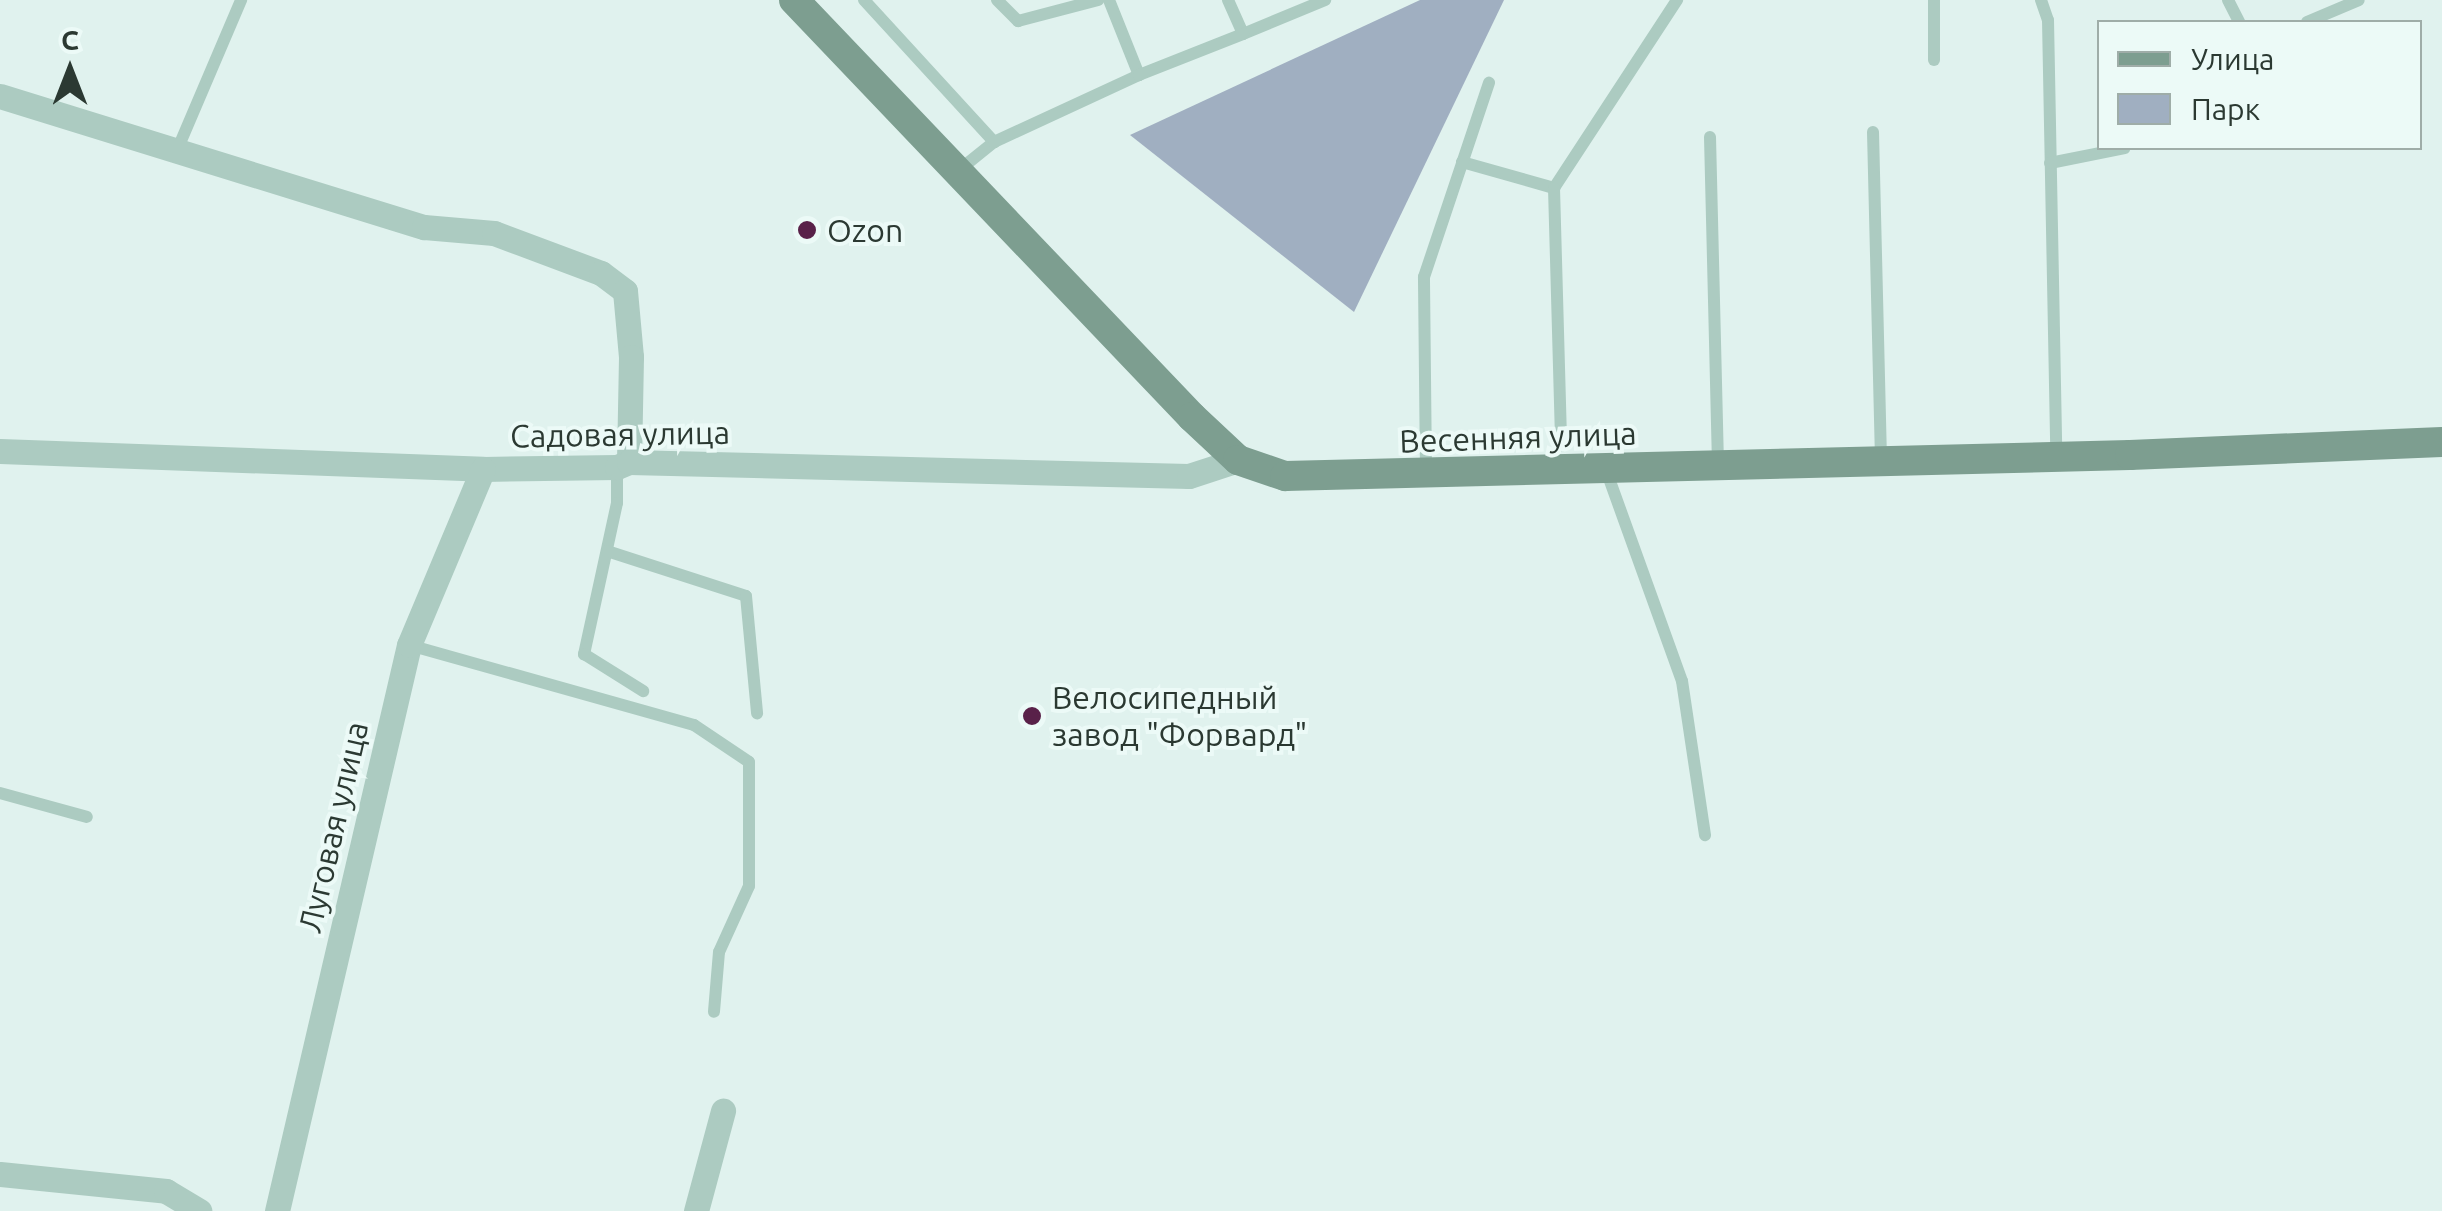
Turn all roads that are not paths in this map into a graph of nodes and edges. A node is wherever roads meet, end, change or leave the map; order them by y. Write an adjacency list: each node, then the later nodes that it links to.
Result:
1 (241, 0): 22 (lane)
2 (794, 0): 26 (street, Весенняя улица)
3 (864, 0): 21 (lane)
4 (997, 0): 5 (lane)
5 (1098, 0)
6 (1109, 0): 16 (lane)
7 (1228, 0): 14 (lane)
8 (1326, 0): 14 (lane)
9 (1677, 0): 27 (lane)
10 (1934, 0): 15 (lane)
11 (2041, 0): 25 (lane)
12 (2358, 0): 13 (lane)
13 (2313, 20)
14 (1243, 34): 16 (lane)
15 (1934, 60)
16 (1139, 75): 21 (lane)
17 (1489, 83): 24 (lane)
18 (0, 96): 22 (street)
19 (1873, 132): 33 (lane)
20 (1710, 137): 35 (lane)
21 (994, 142): 26 (lane)
22 (178, 148): 34 (street)
23 (2115, 150): 25 (lane)
24 (1462, 162): 27 (lane); 38 (lane)
25 (2050, 163): 31 (lane)
26 (958, 172): 32 (street, Весенняя улица)
27 (1554, 188): 29 (lane)
28 (2442, 442): 31 (street, Весенняя улица)
29 (1562, 446)
30 (0, 452): 36 (street, Садовая улица)
31 (2056, 458): 33 (street, Весенняя улица)
32 (1238, 460): 34 (street, Садовая улица); 38 (street, Весенняя улица)
33 (1881, 462): 35 (street, Весенняя улица)
34 (623, 465): 36 (street, Садовая улица); 39 (lane)
35 (1718, 466): 37 (street, Весенняя улица)
36 (484, 469): 40 (street, Луговая улица)
37 (1606, 470): 38 (street, Весенняя улица); 45 (lane)
38 (1426, 474)
39 (606, 551): 41 (lane); 42 (lane)
40 (409, 645): 46 (lane); 50 (street, Луговая улица)
41 (643, 691)
42 (758, 713)
43 (0, 793): 44 (lane)
44 (87, 817)
45 (1705, 834)
46 (714, 1012)
47 (722, 1111): 51 (street)
48 (0, 1174): 49 (street)
49 (199, 1211)
50 (278, 1211)
51 (696, 1211)

